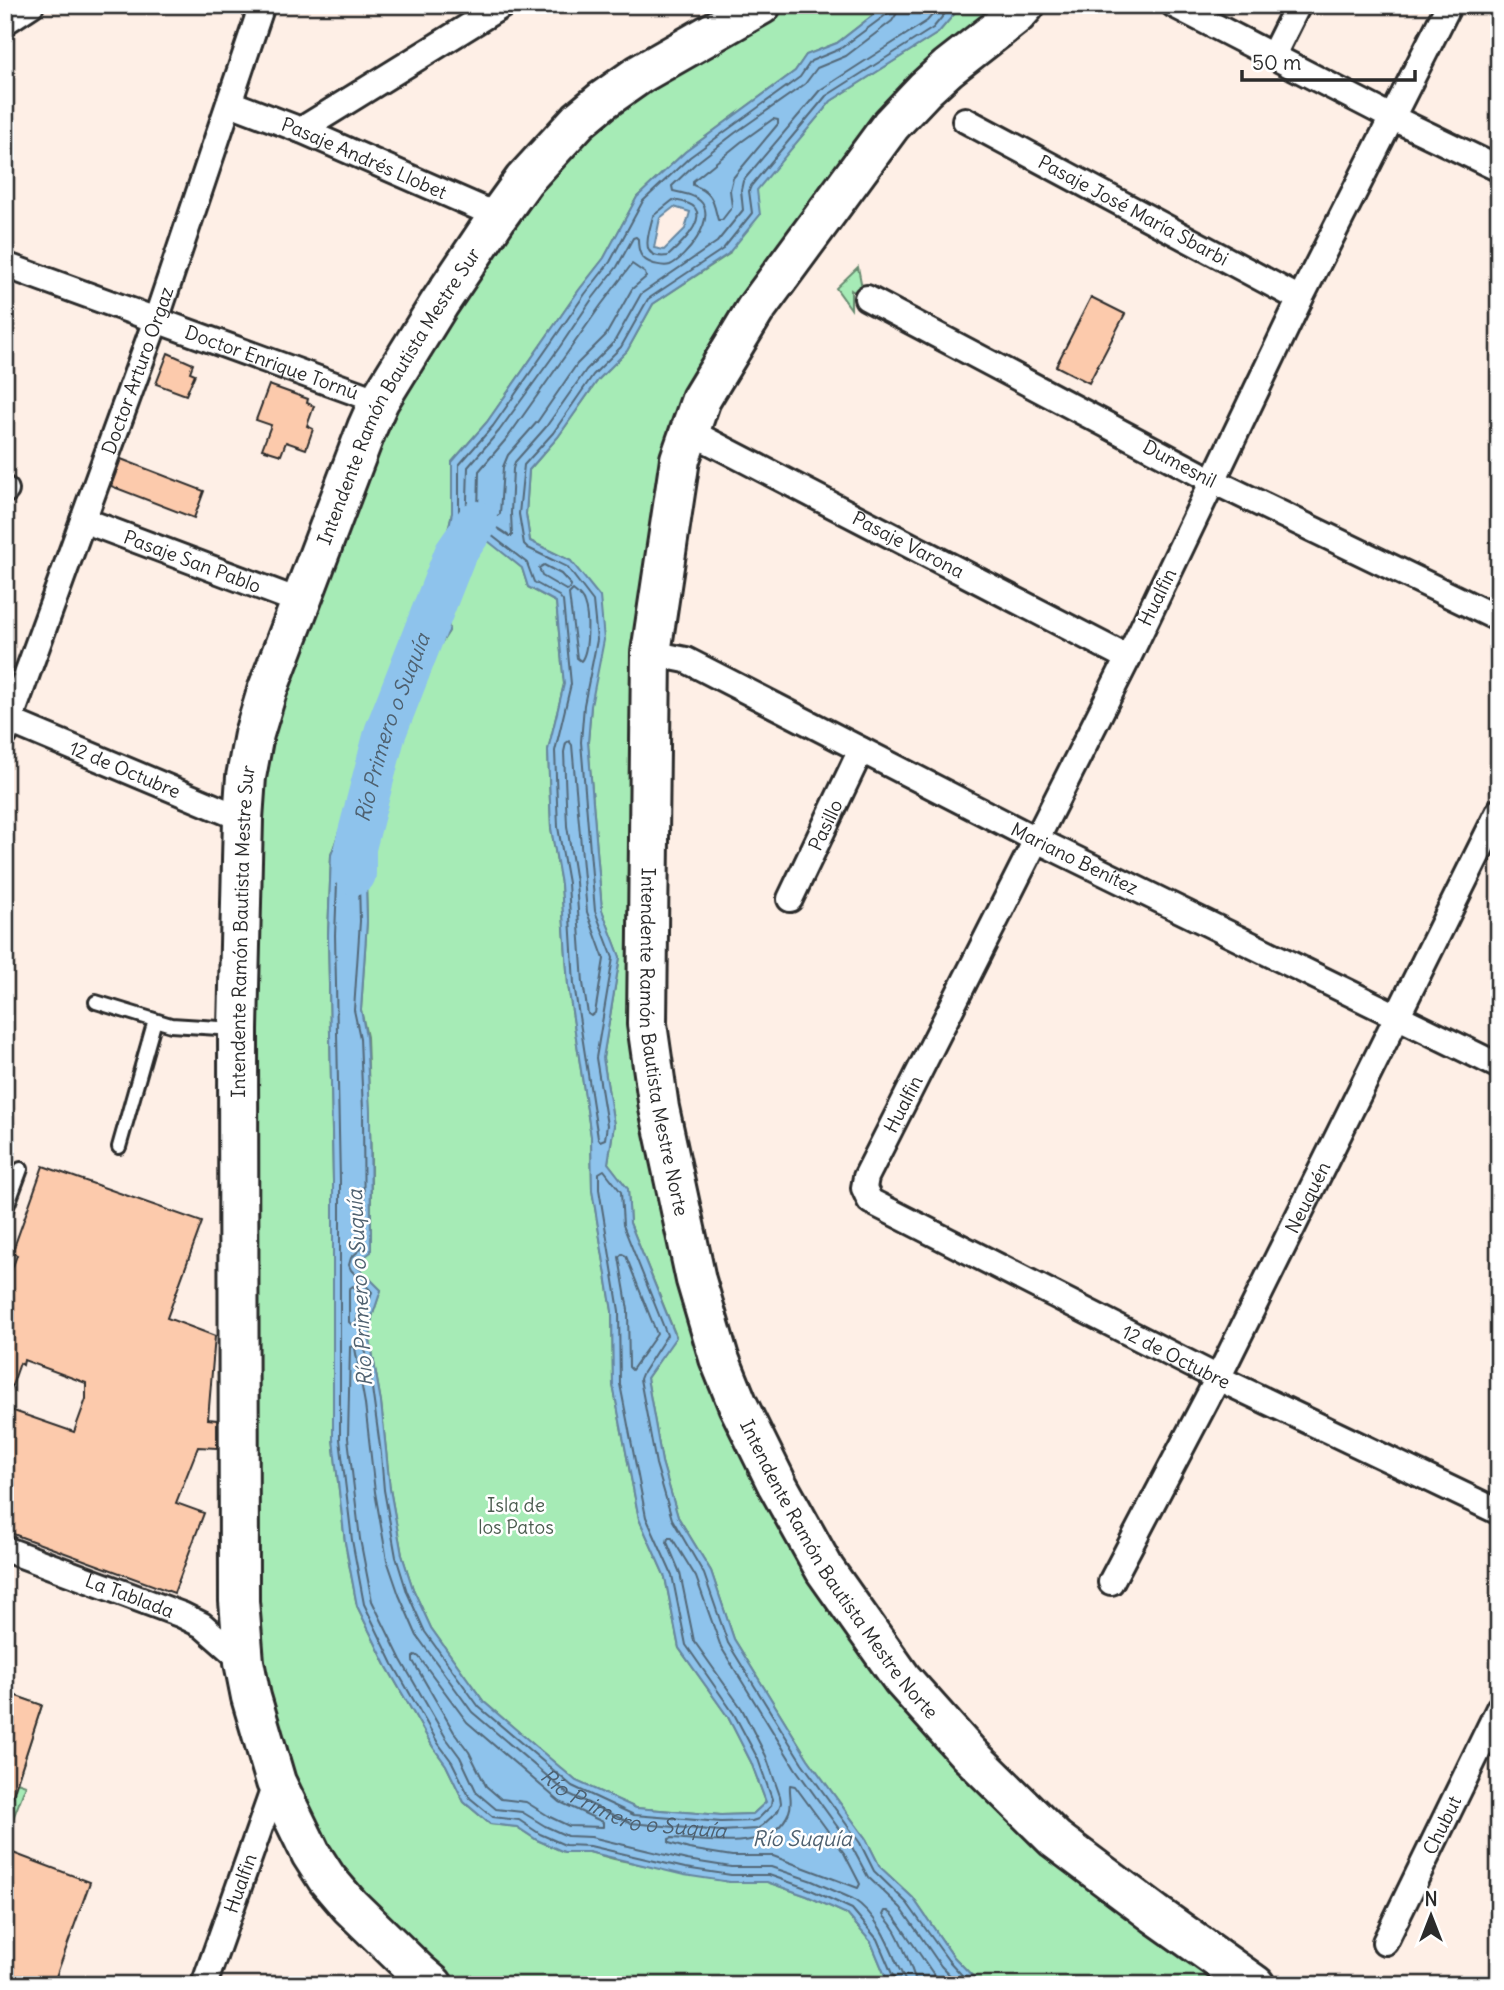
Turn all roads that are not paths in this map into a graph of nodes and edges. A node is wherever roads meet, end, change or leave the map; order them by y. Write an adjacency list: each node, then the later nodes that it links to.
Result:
1 (31, 5): 9 (street)
2 (262, 5): 11 (street, Doctor Arturo Orgaz)
3 (503, 5): 14 (street)
4 (761, 5): 16 (main road, Intendente Ramón Bautista Mestre Sur)
5 (1025, 5): 22 (main road, Intendente Ramón Bautista Mestre Norte)
6 (1174, 5): 10 (street)
7 (1298, 5): 10 (street)
8 (1449, 5): 12 (street, Hualfin)
9 (5, 22)
10 (1273, 55): 12 (street)
11 (230, 103): 14 (street, Pasaje Andrés Llobet); 20 (street, Doctor Arturo Orgaz)
12 (1391, 117): 15 (street); 19 (street, Hualfin)
13 (965, 120): 19 (street, Pasaje José María Sbarbi)
14 (301, 130): 16 (street, Pasaje Andrés Llobet)
15 (1499, 169)
16 (498, 216): 21 (main road, Intendente Ramón Bautista Mestre Sur)
17 (5, 265): 20 (street, Doctor Enrique Tornú)
18 (867, 298): 23 (street, Dumesnil)
19 (1300, 299): 23 (street, Hualfin)
20 (156, 320): 21 (street, Doctor Enrique Tornú); 24 (street, Doctor Arturo Orgaz)
21 (379, 401): 25 (main road, Intendente Ramón Bautista Mestre Sur)
22 (689, 431): 27 (main road, Intendente Ramón Bautista Mestre Norte); 28 (street, Pasaje Varona)
23 (1213, 481): 26 (street, Dumesnil); 28 (street, Hualfin)
24 (83, 520): 25 (street, Pasaje San Pablo); 29 (street, Doctor Arturo Orgaz)
25 (302, 602): 32 (main road, Intendente Ramón Bautista Mestre Sur)
26 (1499, 619)
27 (651, 653): 30 (street, Mariano Benítez); 54 (main road, Intendente Ramón Bautista Mestre Norte)
28 (1128, 658): 33 (street, Hualfin)
29 (7, 725): 32 (street, 12 de Octubre)
30 (861, 750): 33 (street, Mariano Benítez); 34 (street, Pasillo)
31 (1499, 811): 36 (street, Neuquén)
32 (243, 818): 38 (main road, Intendente Ramón Bautista Mestre Sur)
33 (1037, 840): 36 (street, Mariano Benítez); 42 (street, Hualfin)
34 (790, 899)
35 (96, 1002): 37 (lane)
36 (1397, 1015): 39 (street, Mariano Benítez); 44 (street, Neuquén)
37 (155, 1020): 38 (lane); 40 (lane)
38 (238, 1029): 48 (main road, Intendente Ramón Bautista Mestre Sur)
39 (1499, 1066)
40 (119, 1147)
41 (21, 1168): 43 (lane)
42 (864, 1188): 44 (street, 12 de Octubre)
43 (5, 1212)
44 (1218, 1378): 45 (street, 12 de Octubre); 47 (street, Neuquén)
45 (1499, 1511)
46 (5, 1549): 48 (street, La Tablada)
47 (1111, 1582)
48 (244, 1662): 50 (main road, Intendente Ramón Bautista Mestre Sur)
49 (1499, 1708): 51 (street, Chubut)
50 (276, 1782): 52 (street, Hualfin); 53 (main road, Intendente Ramón Bautista Mestre Sur)
51 (1385, 1942)
52 (204, 1985)
53 (433, 1985)
54 (1255, 1985)

